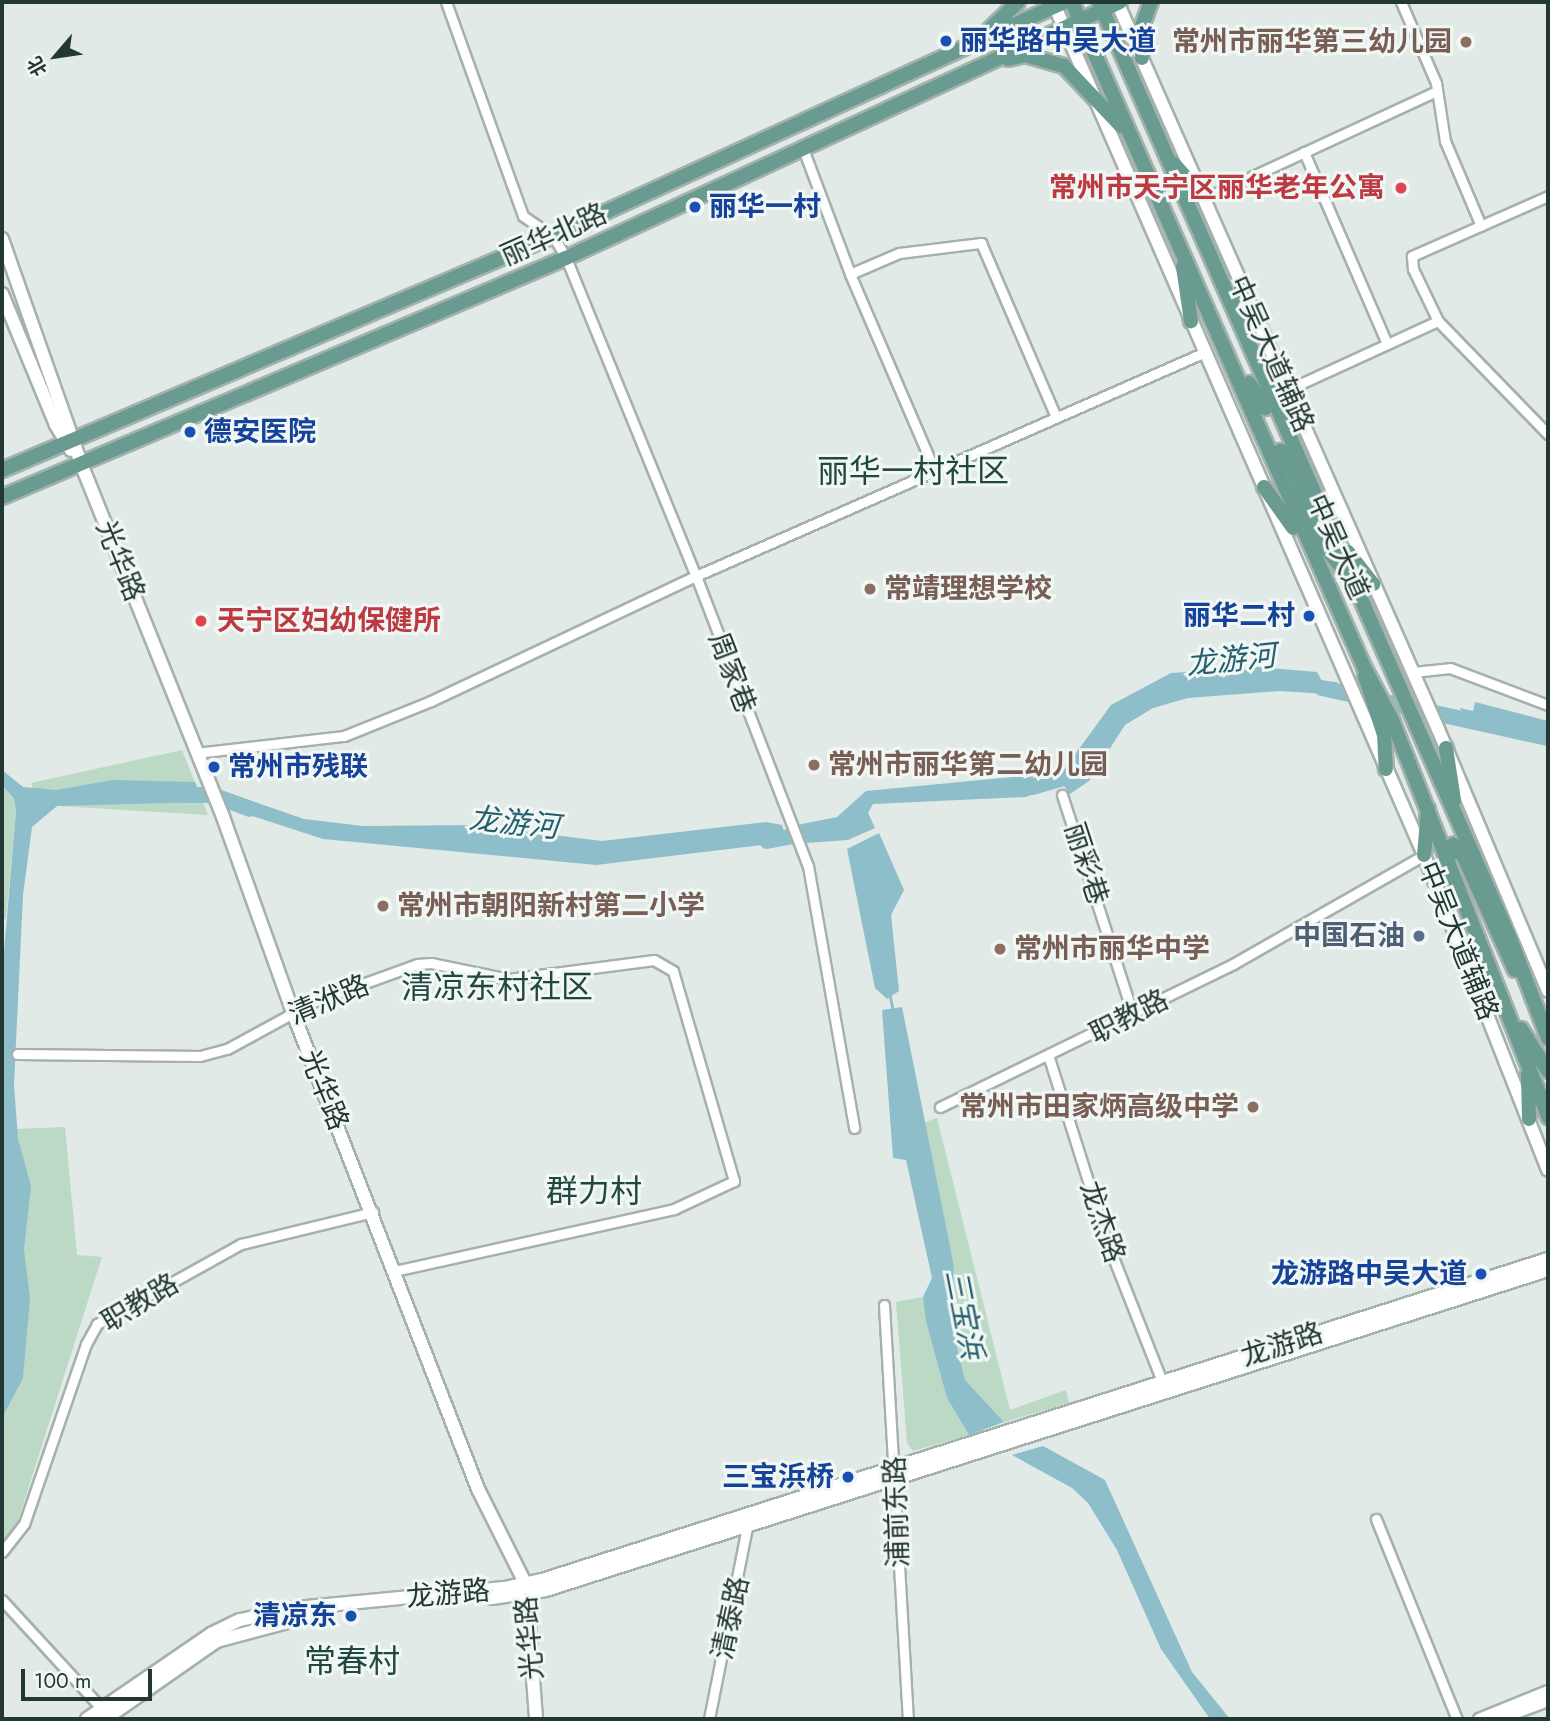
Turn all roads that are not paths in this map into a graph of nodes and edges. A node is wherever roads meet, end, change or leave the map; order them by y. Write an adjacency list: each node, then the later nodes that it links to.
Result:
1 (446, 2): 25 (street)
2 (1017, 2): 11 (main road)
3 (1072, 2): 9 (main road, 中吴大道)
4 (1118, 2): 8 (main road, 丽华北路); 12 (main road, 中吴大道辅路)
5 (1152, 2): 12 (main road)
6 (1401, 2): 16 (street)
7 (1058, 3): 10 (main road); 11 (main road, 丽华北路)
8 (1100, 6): 9 (main road, 丽华北路); 14 (main road, 中吴大道)
9 (1080, 20): 10 (main road, 丽华北路); 15 (main road, 中吴大道)
10 (1065, 27): 13 (main road, 丽华北路); 17 (main road)
11 (973, 44): 25 (main road, 丽华北路)
12 (1142, 58): 22 (main road, 中吴大道辅路)
13 (986, 63): 17 (main road); 19 (main road, 丽华北路)
14 (1134, 83): 15 (main road); 21 (main road, 中吴大道)
15 (1109, 89): 18 (main road, 中吴大道)
16 (1437, 91): 20 (street); 24 (street)
17 (1093, 93): 18 (main road); 33 (main road)
18 (1133, 141): 27 (main road, 中吴大道)
19 (802, 146): 28 (main road, 丽华北路); 30 (street)
20 (1304, 152): 22 (street); 35 (street)
21 (1165, 155): 22 (main road); 37 (main road, 中吴大道)
22 (1201, 196): 31 (main road, 中吴大道辅路)
23 (1548, 197): 24 (street)
24 (1481, 226): 34 (street)
25 (553, 236): 28 (street, 周家巷); 42 (main road, 丽华北路)
26 (2, 239): 42 (main road, 光华路)
27 (1180, 248): 29 (main road, 中吴大道); 33 (main road)
28 (566, 258): 43 (main road, 丽华北路); 51 (street, 周家巷)
29 (1189, 270): 38 (main road); 45 (main road, 中吴大道)
30 (850, 274): 40 (street); 46 (street)
31 (1241, 288): 37 (main road); 39 (main road, 中吴大道辅路)
32 (2, 294): 42 (main road, 光华路)
33 (1191, 321): 36 (main road)
34 (1438, 321): 35 (street); 41 (street)
35 (1387, 344): 39 (street)
36 (1205, 352): 40 (street); 47 (main road)
37 (1258, 368): 38 (main road, 中吴大道)
38 (1268, 390): 49 (main road, 中吴大道)
39 (1287, 390): 52 (main road, 中吴大道辅路)
40 (1056, 417): 46 (street)
41 (1548, 434)
42 (72, 443): 43 (main road, 光华路); 44 (main road, 丽华北路)
43 (82, 466): 48 (main road, 丽华北路); 60 (main road, 光华路)
44 (6, 468): 48 (main road)
45 (1277, 469): 53 (main road, 中吴大道); 54 (main road)
46 (935, 471): 51 (street)
47 (1264, 487): 53 (main road); 56 (main road)
48 (19, 490): 50 (main road, 丽华北路)
49 (1313, 491): 52 (main road); 54 (main road, 中吴大道)
50 (2, 497)
51 (696, 576): 60 (street); 82 (street, 周家巷)
52 (1373, 584): 55 (main road, 中吴大道辅路)
53 (1329, 587): 56 (main road, 中吴大道)
54 (1356, 587): 62 (main road, 中吴大道)
55 (1413, 672): 57 (street); 59 (main road, 中吴大道辅路)
56 (1367, 694): 58 (main road); 61 (main road)
57 (1548, 705)
58 (1392, 720): 62 (main road); 64 (main road)
59 (1446, 748): 65 (main road); 68 (main road)
60 (196, 753): 71 (main road, 光华路)
61 (1386, 769): 66 (main road, 中吴大道辅路)
62 (1443, 789): 65 (main road, 中吴大道)
63 (1062, 795): 72 (street, 丽彩巷)
64 (1429, 807): 66 (main road); 67 (main road)
65 (1457, 819): 69 (main road, 中吴大道)
66 (1424, 855): 72 (street, 职教路); 81 (main road, 中吴大道辅路)
67 (1449, 859): 69 (main road); 70 (main road)
68 (1548, 991)
69 (1532, 996): 73 (main road); 74 (main road, 中吴大道)
70 (1507, 1008): 77 (main road); 78 (main road)
71 (293, 1013): 75 (street, 清洑路); 84 (main road, 光华路); 87 (street, 清洑路)
72 (1133, 1015): 76 (street, 职教路)
73 (1548, 1018)
74 (1548, 1038)
75 (18, 1054)
76 (1049, 1058): 79 (street, 职教路); 89 (street, 龙杰路)
77 (1528, 1063): 80 (main road); 81 (main road)
78 (1548, 1071)
79 (940, 1107)
80 (1548, 1117)
81 (1529, 1119): 83 (main road, 中吴大道辅路)
82 (854, 1128)
83 (1548, 1169)
84 (373, 1212): 87 (main road, 光华路); 94 (street, 职教路)
85 (1548, 1259): 89 (main road, 龙游路)
86 (1548, 1270): 90 (main road, 龙游路)
87 (396, 1271): 95 (main road, 光华路)
88 (884, 1305): 91 (street, 浦前东路)
89 (1163, 1384): 90 (main road, 龙游路)
90 (991, 1445): 91 (main road, 龙游路)
91 (896, 1474): 93 (main road, 龙游路); 103 (street, 浦前东路)
92 (1376, 1519): 104 (street)
93 (748, 1520): 95 (main road, 龙游路); 102 (street, 清泰路)
94 (2, 1552)
95 (526, 1589): 99 (main road, 龙游路); 101 (main road, 光华路)
96 (2, 1600): 99 (street)
97 (1548, 1691): 105 (street)
98 (1548, 1701): 106 (street)
99 (108, 1716): 100 (main road, 龙游路)
100 (86, 1719)
101 (536, 1719)
102 (709, 1719)
103 (908, 1719)
104 (1457, 1719)
105 (1479, 1719)
106 (1500, 1719)

